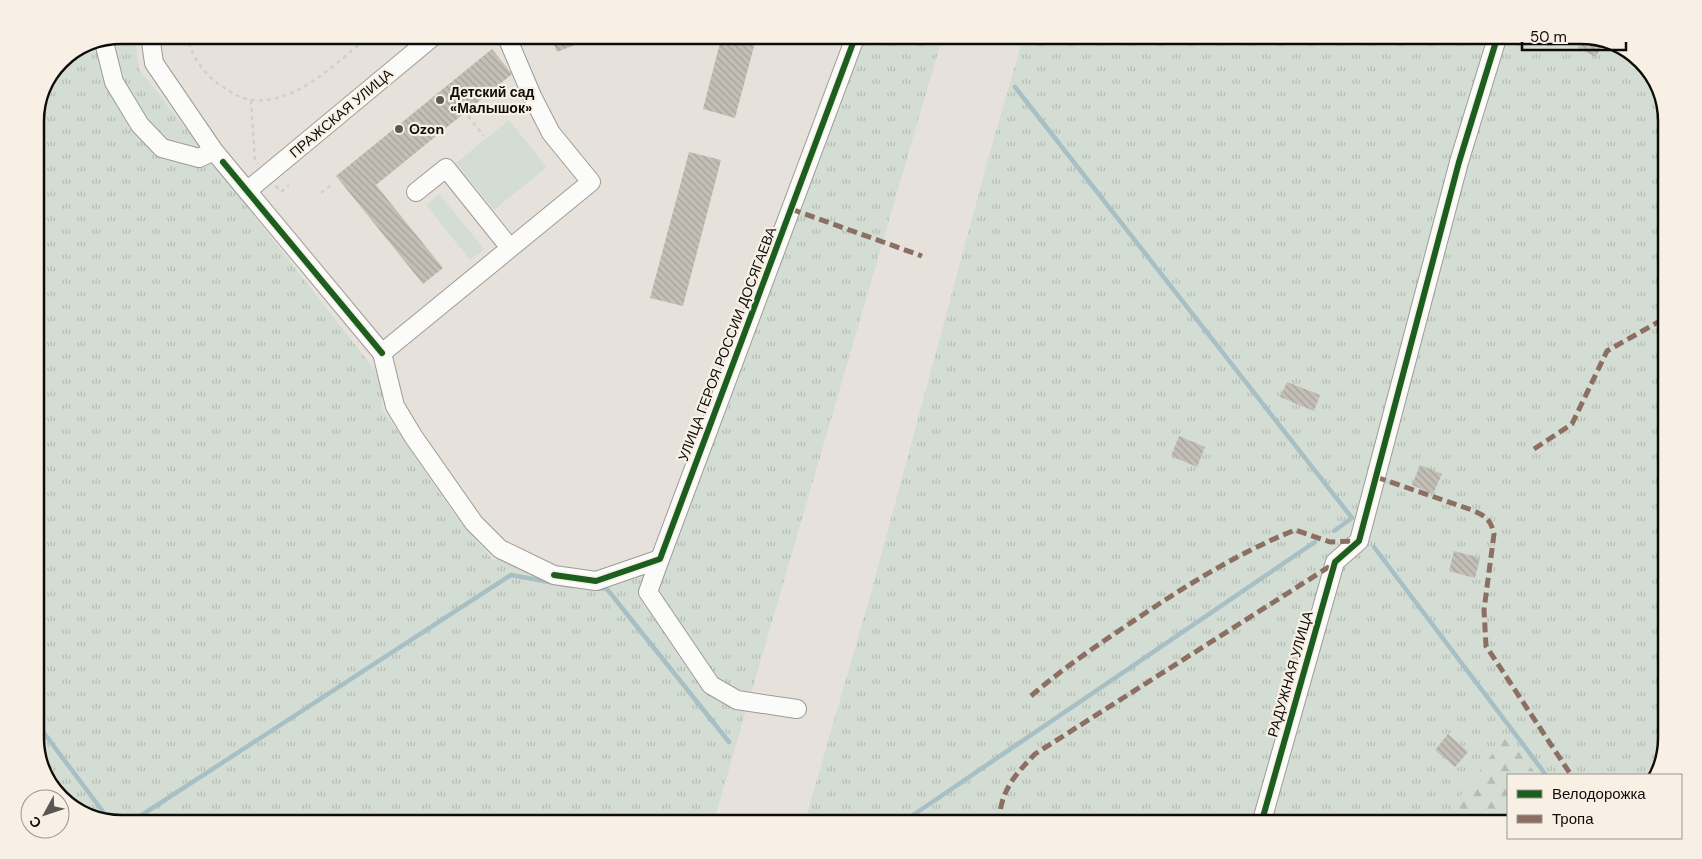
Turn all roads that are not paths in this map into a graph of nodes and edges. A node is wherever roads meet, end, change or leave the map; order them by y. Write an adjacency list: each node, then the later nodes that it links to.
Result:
1 (151, 44): 7 (street)
2 (424, 44): 8 (street, ПРАЖСКАЯ УЛИЦА)
3 (510, 44): 10 (street)
4 (853, 44): 12 (street, УЛИЦА ГЕРОЯ РОССИИ ДОСЯГАЕВА)
5 (1495, 44): 14 (street, РАДУЖНАЯ УЛИЦА)
6 (105, 46): 7 (street)
7 (218, 156): 8 (street)
8 (247, 191): 11 (street)
9 (416, 192): 10 (street)
10 (510, 248): 11 (street)
11 (382, 353): 12 (street)
12 (660, 560): 13 (street, УЛИЦА ГЕРОЯ РОССИИ ДОСЯГАЕВА)
13 (797, 709)
14 (1264, 815)

